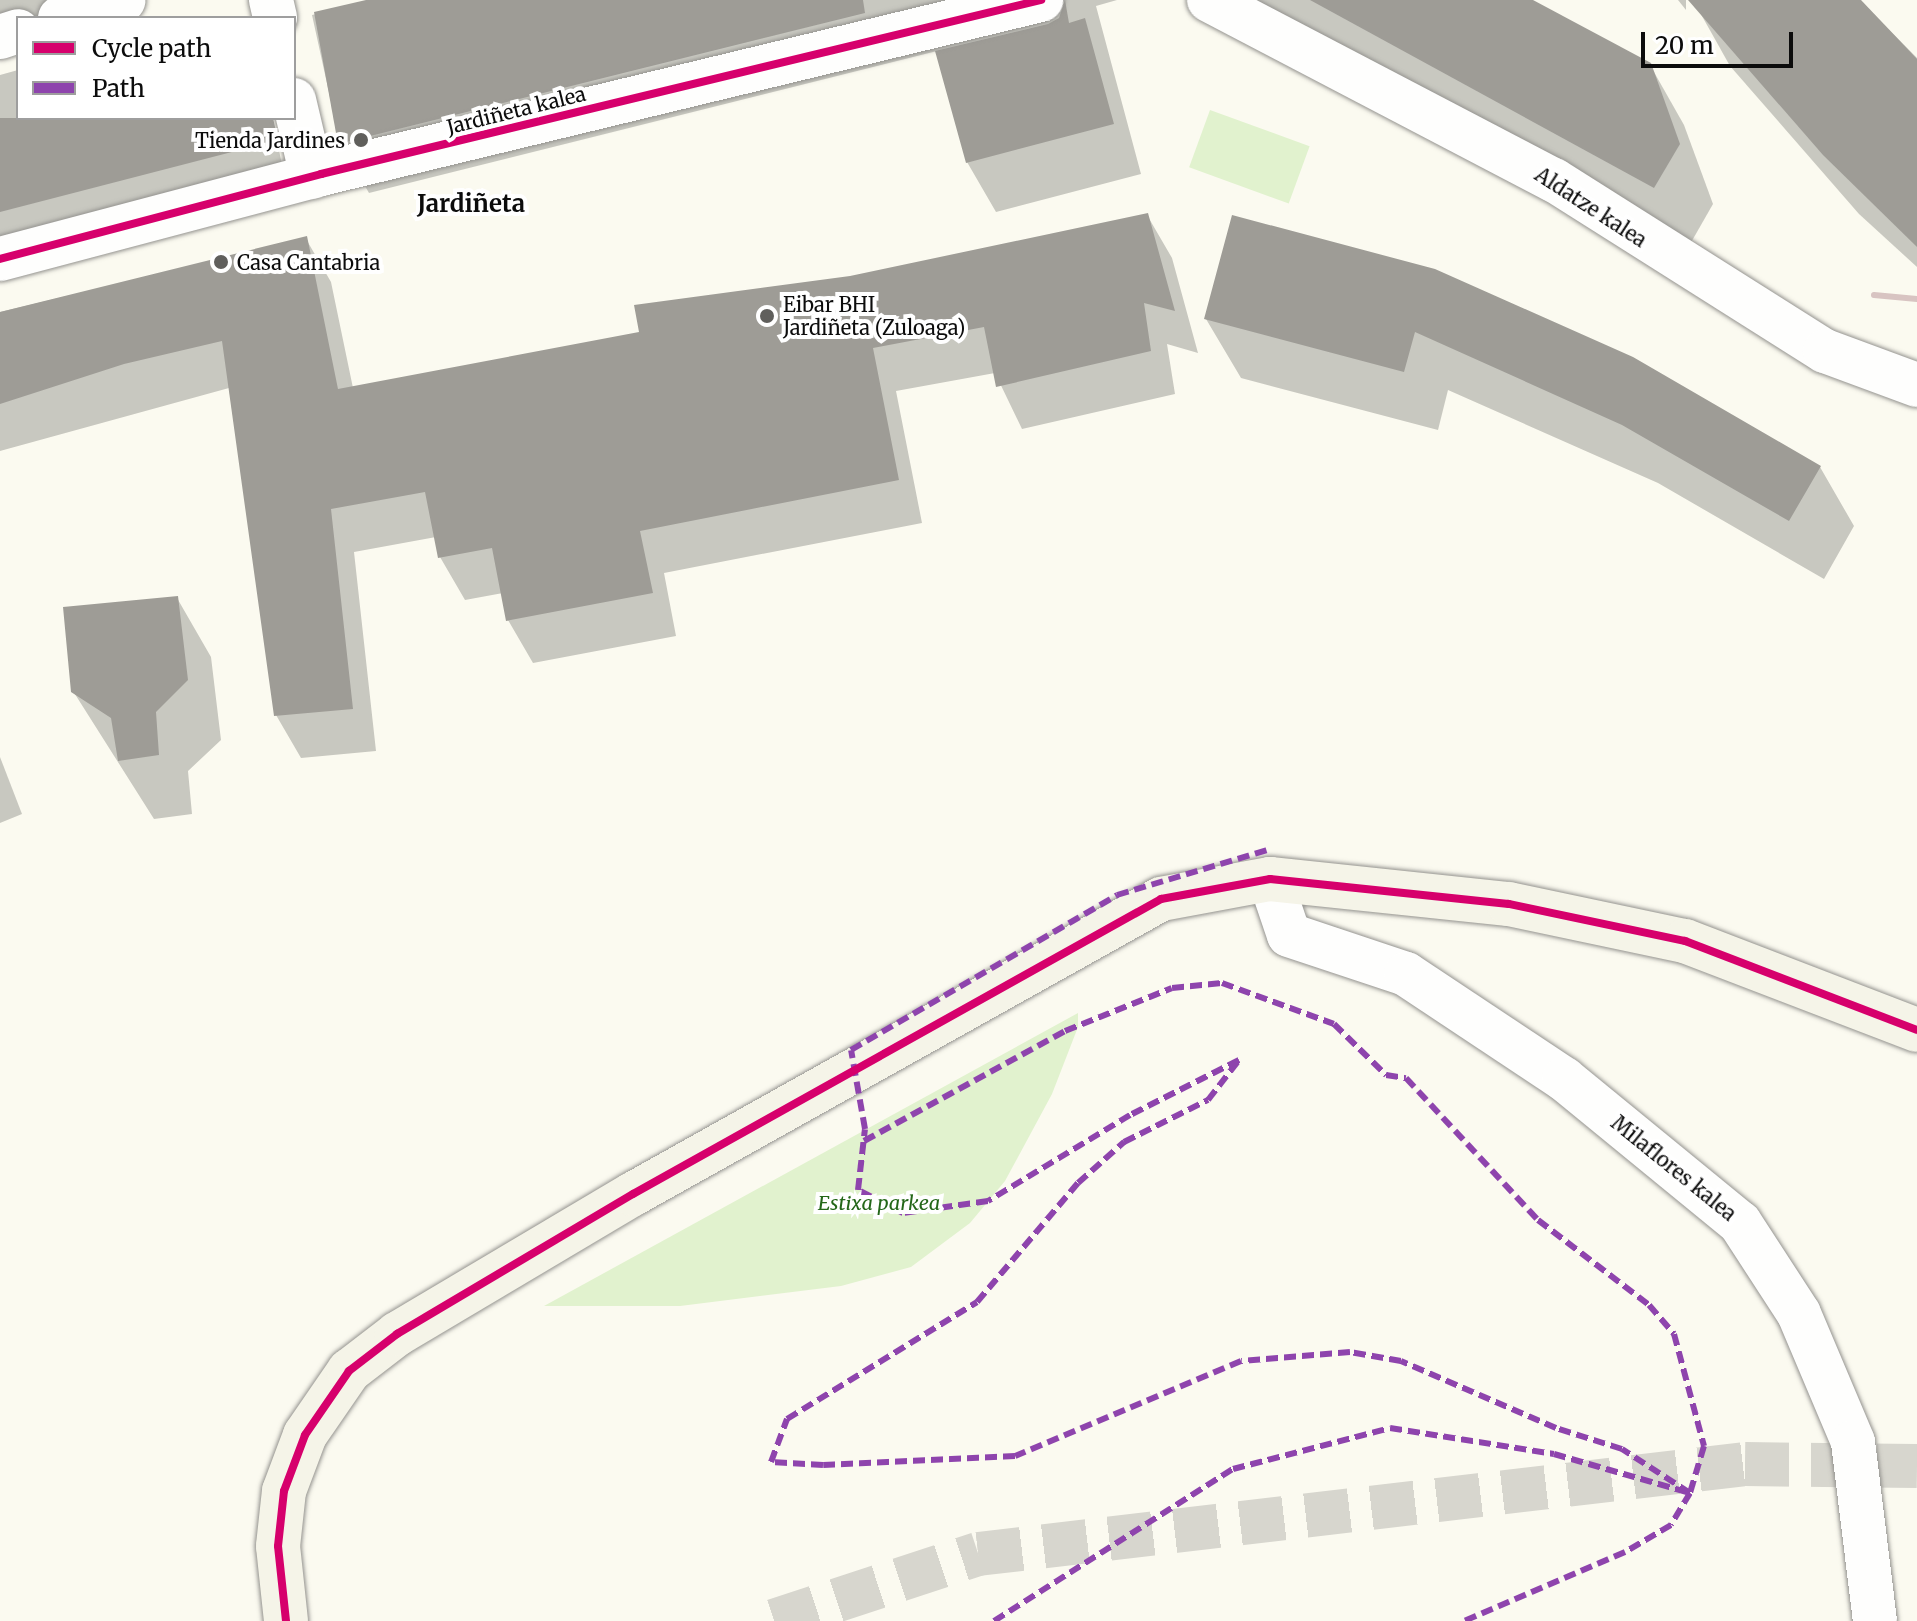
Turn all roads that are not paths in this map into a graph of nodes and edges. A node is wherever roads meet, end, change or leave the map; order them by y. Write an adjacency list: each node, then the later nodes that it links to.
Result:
1 (124, 0): 4 (street)
2 (1041, 0): 6 (street, Jardiñeta kalea)
3 (1209, 0): 8 (street, Aldatze kalea)
4 (63, 11)
5 (296, 109): 6 (street)
6 (312, 177): 7 (street, Jardiñeta kalea)
7 (0, 259)
8 (1910, 379)
9 (1270, 879): 10 (street); 11 (street); 12 (street, Milaflores kalea)
10 (1917, 1030)
11 (286, 1621)
12 (1875, 1621)

